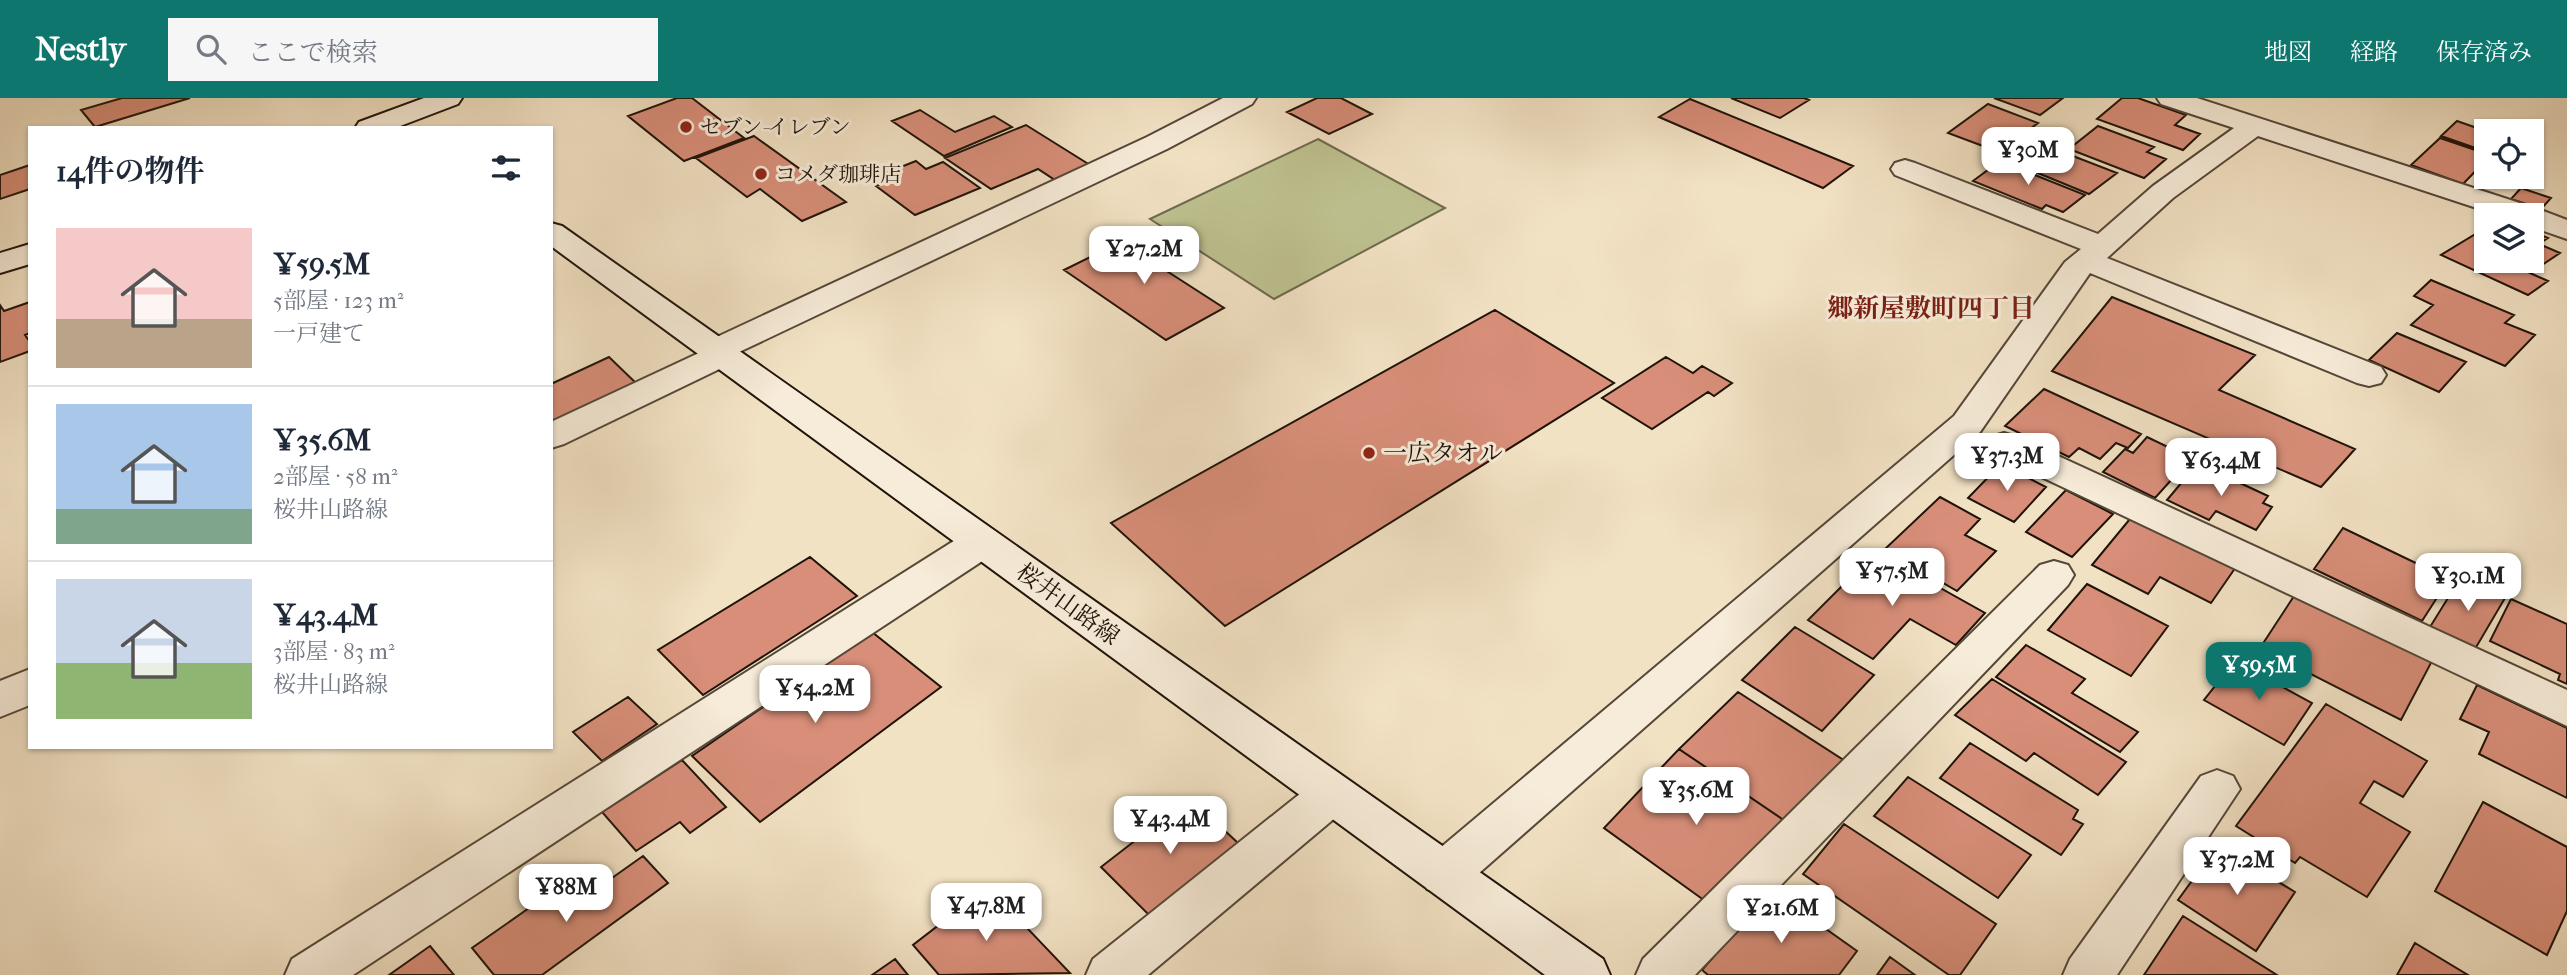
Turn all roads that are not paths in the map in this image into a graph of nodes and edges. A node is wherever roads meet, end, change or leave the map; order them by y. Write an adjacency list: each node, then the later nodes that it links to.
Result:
1 (369, 98): 5 (street)
2 (449, 98): 5 (street)
3 (1243, 98): 15 (street)
4 (2170, 98): 6 (street)
5 (390, 125)
6 (2254, 125): 8 (street); 12 (street)
7 (1905, 169): 12 (street)
8 (2491, 203)
9 (2544, 221): 10 (street)
10 (2567, 230)
11 (553, 233): 15 (street, 桜井山路線)
12 (2094, 253): 16 (street); 26 (street)
13 (28, 254): 14 (street)
14 (0, 264)
15 (719, 352): 17 (street); 19 (street, 桜井山路線)
16 (2368, 374)
17 (553, 435)
18 (2004, 445): 23 (street)
19 (982, 542): 25 (street, 桜井山路線); 28 (street)
20 (2053, 575): 30 (street)
21 (28, 687): 22 (street)
22 (0, 700)
23 (2567, 709)
24 (2217, 789): 31 (street)
25 (1332, 794): 26 (street, 桜井山路線); 29 (street)
26 (1444, 874): 27 (street, 桜井山路線)
27 (1583, 974)
28 (310, 975)
29 (1111, 975)
30 (1661, 975)
31 (2088, 975)

